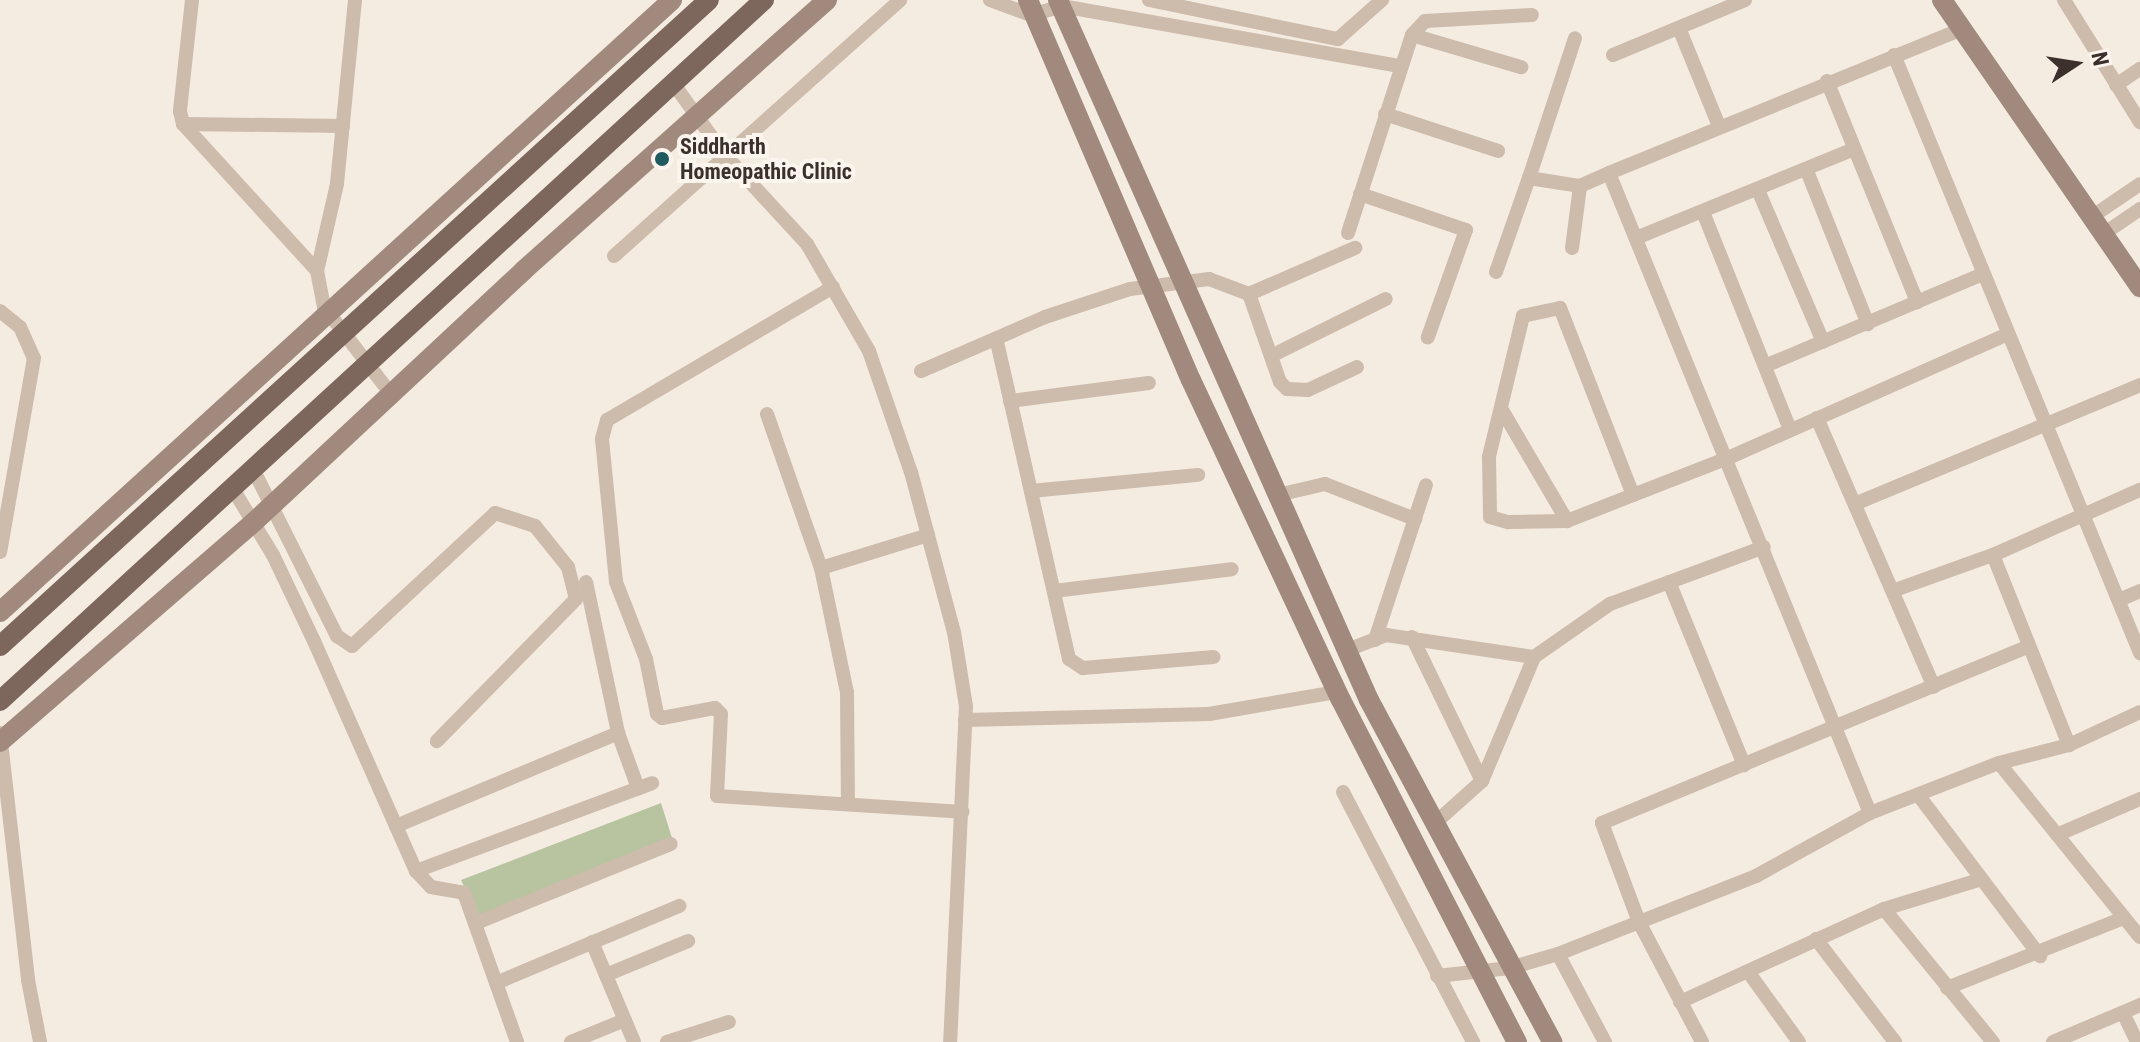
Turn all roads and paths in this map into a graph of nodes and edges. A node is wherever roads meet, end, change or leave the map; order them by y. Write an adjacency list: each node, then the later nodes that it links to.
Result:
1 (192, 0): 35 (street)
2 (355, 0): 36 (street)
3 (672, 0): 20 (street)
4 (709, 0): 23 (main road)
5 (764, 0): 30 (main road)
6 (827, 0): 33 (street)
7 (900, 0): 40 (street)
8 (990, 0): 16 (street)
9 (1149, 0): 10 (street)
10 (1382, 0)
11 (1745, 0): 15 (street)
12 (1942, 0): 19 (street)
13 (2064, 0): 31 (street)
14 (1060, 3): 16 (street); 26 (street); 59 (street)
15 (1717, 6): 18 (street)
16 (1029, 7): 62 (street)
17 (1532, 15): 21 (street)
18 (1679, 28): 24 (street); 37 (street)
19 (1959, 30): 25 (street); 50 (street)
20 (635, 33): 23 (street); 67 (street)
21 (1412, 35): 26 (street); 27 (street)
22 (1575, 38): 43 (street)
23 (651, 52): 69 (main road)
24 (1613, 55)
25 (1894, 55): 29 (street); 58 (street)
26 (1399, 66): 32 (street)
27 (1521, 67)
28 (2140, 69): 31 (street)
29 (1827, 81): 37 (street); 38 (street)
30 (673, 83): 33 (street); 75 (main road)
31 (2116, 85): 34 (street)
32 (1385, 114): 39 (street); 47 (street)
33 (700, 118): 40 (street); 81 (street)
34 (2140, 122)
35 (183, 124): 36 (street); 56 (street)
36 (343, 126): 56 (street)
37 (1719, 126): 42 (street)
38 (1854, 149): 41 (street); 65 (street)
39 (1498, 151)
40 (724, 154): 55 (street); 60 (street)
41 (1807, 171): 46 (street); 68 (street)
42 (1609, 173): 45 (street); 52 (street)
43 (1529, 178): 45 (street); 57 (street)
44 (2140, 184): 50 (street)
45 (1580, 186): 54 (street)
46 (1758, 190): 49 (street); 73 (street)
47 (1360, 194): 51 (street); 71 (street)
48 (2140, 209): 50 (street)
49 (1703, 212): 52 (street); 76 (street)
50 (2096, 226): 61 (street)
51 (1348, 233)
52 (1636, 238): 88 (street)
53 (1355, 248): 63 (street)
54 (1572, 248)
55 (614, 256)
56 (317, 271): 67 (street)
57 (1496, 272)
58 (1980, 275): 65 (street); 70 (street)
59 (1187, 283): 62 (street); 63 (street); 95 (street)
60 (833, 287): 102 (street); 141 (street)
61 (2140, 287)
62 (1148, 289): 72 (street); 124 (street)
63 (1249, 294): 74 (street)
64 (1386, 299): 74 (street)
65 (1917, 302): 68 (street)
66 (0, 311): 104 (street)
67 (328, 311): 69 (street); 114 (street)
68 (1868, 324): 73 (street)
69 (346, 331): 75 (street); 117 (main road)
70 (2006, 335): 85 (street); 86 (street)
71 (1428, 337)
72 (997, 342): 78 (street); 82 (street)
73 (1823, 342): 76 (street)
74 (1271, 356): 77 (street)
75 (368, 360): 81 (street); 89 (main road)
76 (1765, 366): 87 (street)
77 (1357, 367)
78 (921, 371)
79 (1149, 383): 82 (street)
80 (2140, 385): 86 (street)
81 (391, 394): 98 (street)
82 (1010, 401): 94 (street)
83 (1502, 410): 96 (street); 101 (street); 101 (street)
84 (767, 414): 106 (street)
85 (1817, 418): 87 (street); 97 (street)
86 (2044, 426): 97 (street); 99 (street)
87 (1790, 430): 88 (street)
88 (1728, 458): 96 (street); 103 (street)
89 (254, 471): 92 (main road); 98 (street)
90 (1198, 475): 94 (street)
91 (1426, 485): 100 (street)
92 (233, 489): 98 (street); 126 (main road)
93 (2140, 490): 99 (street)
94 (1031, 491): 111 (street)
95 (1282, 494): 100 (street); 119 (street)
96 (1633, 495): 101 (street)
97 (1857, 503): 110 (street)
98 (262, 514): 132 (street); 133 (street); 145 (street)
99 (2082, 515): 105 (street); 113 (street)
100 (1415, 519): 116 (street)
101 (1567, 521)
102 (928, 535): 106 (street); 129 (street)
103 (1764, 547): 109 (street); 130 (street)
104 (0, 552)
105 (1993, 555): 110 (street); 118 (street)
106 (821, 568): 141 (street)
107 (1232, 569): 111 (street)
108 (586, 582): 131 (street)
109 (1669, 582): 122 (street); 136 (street)
110 (1895, 590): 123 (street)
111 (1054, 591): 121 (street)
112 (2140, 591): 113 (street)
113 (2119, 600): 120 (street)
114 (0, 612)
115 (1412, 637): 116 (street); 122 (street); 137 (street)
116 (1375, 640): 119 (street)
117 (0, 646)
118 (2029, 646): 123 (street); 134 (street)
119 (1347, 650): 125 (street)
120 (2140, 653)
121 (1214, 657)
122 (1534, 657): 137 (street)
123 (1934, 687): 130 (street)
124 (1337, 692): 127 (street); 129 (street)
125 (1369, 700): 127 (street); 144 (street)
126 (0, 701)
127 (1347, 711): 162 (street)
128 (2140, 712): 134 (street)
129 (965, 720): 142 (street)
130 (1836, 727): 136 (street); 143 (street)
131 (618, 733): 145 (street); 148 (street)
132 (0, 738): 173 (street)
133 (437, 741)
134 (2069, 745): 135 (street)
135 (1999, 763): 139 (street); 146 (street)
136 (1744, 765): 153 (street)
137 (1482, 781): 144 (street)
138 (1343, 792): 165 (street)
139 (1919, 796): 143 (street); 149 (street)
140 (2140, 800): 146 (street)
141 (848, 804): 142 (street)
142 (962, 812): 178 (street)
143 (1870, 813): 153 (street)
144 (1435, 823): 161 (street)
145 (396, 826): 148 (street)
146 (2059, 834): 152 (street)
147 (671, 844): 154 (street)
148 (416, 871): 154 (street)
149 (1982, 879): 151 (street); 160 (street)
150 (679, 906): 158 (street)
151 (1884, 909): 156 (street); 167 (street)
152 (2124, 918): 155 (street); 160 (street)
153 (1639, 922): 159 (street); 168 (street)
154 (476, 923): 166 (street)
155 (2140, 937)
156 (1816, 939): 163 (street); 185 (street)
157 (688, 941): 164 (street)
158 (592, 942): 164 (street); 166 (street)
159 (1558, 954): 161 (street); 182 (street)
160 (2040, 956): 167 (street)
161 (1510, 968): 162 (street); 181 (street)
162 (1478, 971): 165 (street); 180 (street)
163 (1749, 973): 168 (street); 184 (street)
164 (606, 975): 171 (street)
165 (1437, 976): 179 (street)
166 (496, 983): 174 (street)
167 (1947, 988): 186 (street)
168 (1680, 1002): 183 (street)
169 (2140, 1005): 170 (street)
170 (2123, 1013): 187 (street); 188 (street)
171 (625, 1020): 175 (street); 176 (street)
172 (729, 1022): 177 (street)
173 (40, 1042)
174 (517, 1042)
175 (571, 1042)
176 (634, 1042)
177 (667, 1042)
178 (950, 1042)
179 (1473, 1042)
180 (1517, 1042)
181 (1552, 1042)
182 (1605, 1042)
183 (1702, 1042)
184 (1799, 1042)
185 (1895, 1042)
186 (1993, 1042)
187 (2053, 1042)
188 (2137, 1042)

